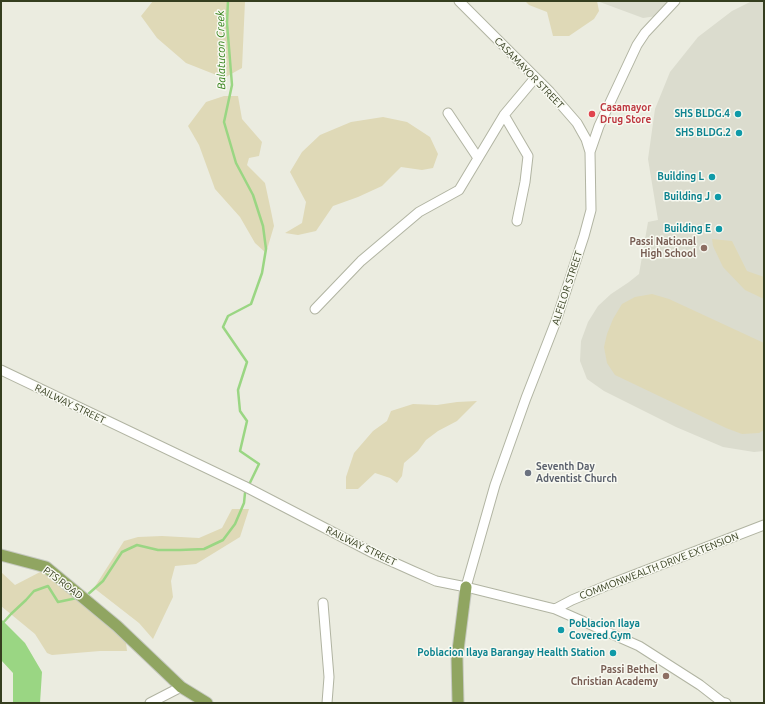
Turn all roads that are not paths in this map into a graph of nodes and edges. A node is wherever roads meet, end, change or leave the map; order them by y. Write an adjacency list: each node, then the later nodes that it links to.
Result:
1 (459, 1): 3 (street, CASAMAYOR STREET)
2 (675, 1): 6 (street, ALFELOR STREET)
3 (535, 78): 5 (street); 6 (street, CASAMAYOR STREET)
4 (448, 113): 7 (street)
5 (504, 115): 7 (street); 8 (street)
6 (590, 152): 13 (street, ALFELOR STREET)
7 (478, 158): 9 (street)
8 (517, 221)
9 (315, 308)
10 (1, 370): 13 (street, RAILWAY STREET)
11 (764, 525): 15 (street, COMMONWEALTH DRIVE EXTENSION)
12 (1, 555): 16 (main road, PTS ROAD)
13 (466, 587): 15 (street, RAILWAY STREET); 20 (main road)
14 (323, 603): 19 (street)
15 (555, 609): 21 (street, RAILWAY STREET)
16 (181, 687): 17 (street); 18 (main road, PTS ROAD)
17 (150, 703)
18 (208, 703)
19 (327, 703)
20 (458, 703)
21 (722, 703)

